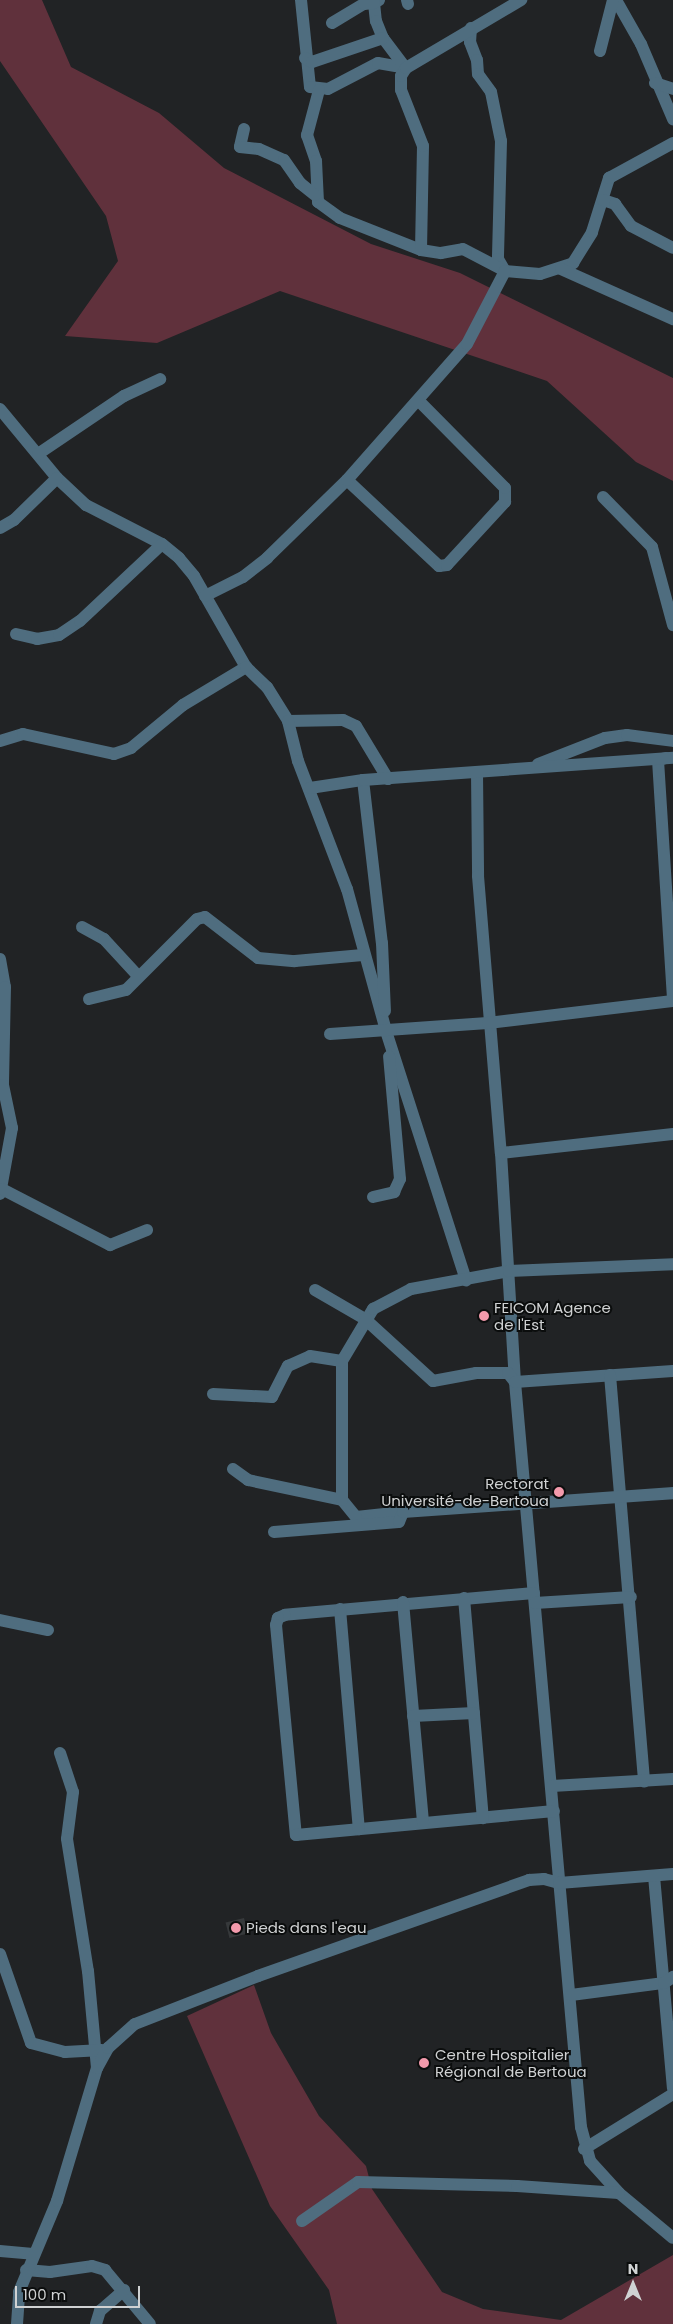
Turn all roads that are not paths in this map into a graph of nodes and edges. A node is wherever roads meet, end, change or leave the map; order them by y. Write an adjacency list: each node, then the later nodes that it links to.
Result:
1 (301, 0): 9 (street)
2 (521, 0): 6 (street)
3 (614, 0): 8 (street); 11 (street)
4 (377, 2): 5 (street); 7 (street)
5 (332, 23)
6 (471, 28): 10 (street); 22 (street)
7 (383, 38): 9 (street); 10 (street)
8 (600, 51)
9 (305, 58): 13 (street)
10 (406, 68): 13 (street); 20 (street)
11 (655, 83): 12 (street); 14 (street)
12 (673, 89)
13 (319, 90): 17 (street)
14 (673, 119)
15 (244, 129): 17 (street)
16 (673, 143): 18 (street)
17 (315, 195): 20 (street)
18 (603, 200): 19 (street); 21 (street)
19 (673, 248)
20 (421, 250): 22 (street)
21 (562, 269): 22 (street); 23 (street)
22 (505, 271): 25 (street)
23 (672, 316)
24 (160, 379): 27 (street)
25 (419, 401): 29 (street); 29 (street)
26 (0, 409): 27 (street)
27 (38, 454): 28 (street)
28 (57, 478): 31 (street); 32 (street)
29 (347, 480): 33 (street)
30 (602, 497): 34 (street)
31 (0, 528)
32 (162, 544): 33 (street); 35 (street)
33 (205, 596): 36 (street)
34 (673, 625)
35 (16, 634)
36 (246, 667): 37 (street); 40 (street)
37 (280, 704): 38 (street); 39 (street)
38 (312, 720): 39 (street); 45 (street)
39 (288, 721): 47 (street)
40 (0, 741)
41 (673, 741): 44 (street)
42 (673, 757): 43 (street)
43 (658, 760): 44 (street); 53 (street)
44 (477, 773): 45 (street); 54 (street)
45 (388, 778): 46 (street)
46 (363, 780): 47 (street); 55 (street)
47 (310, 788): 49 (street)
48 (82, 927): 51 (street)
49 (363, 955): 51 (street); 55 (street)
50 (0, 959): 59 (street)
51 (138, 976): 52 (street)
52 (89, 999)
53 (673, 1000): 54 (street)
54 (488, 1022): 55 (street); 58 (street)
55 (386, 1031): 56 (street); 60 (street); 64 (street)
56 (330, 1034)
57 (673, 1134): 58 (street)
58 (502, 1153): 63 (street)
59 (1, 1191): 61 (street)
60 (373, 1197)
61 (147, 1230)
62 (673, 1264): 63 (street)
63 (509, 1272): 64 (street); 70 (street)
64 (466, 1280): 66 (street)
65 (314, 1290): 66 (street)
66 (365, 1319): 67 (street); 70 (street)
67 (342, 1361): 71 (street); 75 (street)
68 (673, 1371): 69 (street)
69 (610, 1376): 70 (street); 74 (street)
70 (515, 1382): 76 (street)
71 (213, 1394)
72 (232, 1469): 75 (street)
73 (673, 1493): 74 (street)
74 (623, 1498): 76 (street); 81 (street)
75 (342, 1500): 77 (street)
76 (525, 1502): 77 (street); 80 (street)
77 (403, 1512): 78 (street)
78 (274, 1532)
79 (464, 1598): 80 (street); 82 (street); 86 (street)
80 (535, 1598): 81 (street); 91 (street)
81 (630, 1598): 90 (street)
82 (404, 1602): 83 (street); 87 (street)
83 (340, 1609): 95 (street); 95 (street)
84 (0, 1620): 85 (street)
85 (48, 1630)
86 (474, 1713): 87 (street); 93 (street)
87 (413, 1716): 94 (street)
88 (60, 1752): 103 (street)
89 (673, 1779): 90 (street)
90 (644, 1782): 91 (street)
91 (552, 1786): 92 (street)
92 (554, 1811): 93 (street); 98 (street)
93 (483, 1818): 94 (street)
94 (423, 1823): 95 (street)
95 (359, 1829)
96 (673, 1874): 97 (street)
97 (654, 1876): 98 (street); 100 (street)
98 (559, 1883): 101 (street); 102 (street)
99 (0, 1954): 103 (street)
100 (668, 1980): 101 (street); 105 (street)
101 (570, 1995): 107 (street)
102 (108, 2048): 103 (street); 104 (street)
103 (95, 2051): 104 (street)
104 (97, 2068): 112 (street)
105 (673, 2088)
106 (673, 2094): 107 (street)
107 (584, 2149): 108 (street)
108 (619, 2193): 109 (street); 110 (street)
109 (302, 2221)
110 (673, 2238)
111 (0, 2251): 112 (street)
112 (33, 2254): 113 (street)
113 (26, 2270): 114 (street); 115 (street)
114 (124, 2290): 116 (street); 117 (street)
115 (17, 2324)
116 (96, 2324)
117 (150, 2324)

